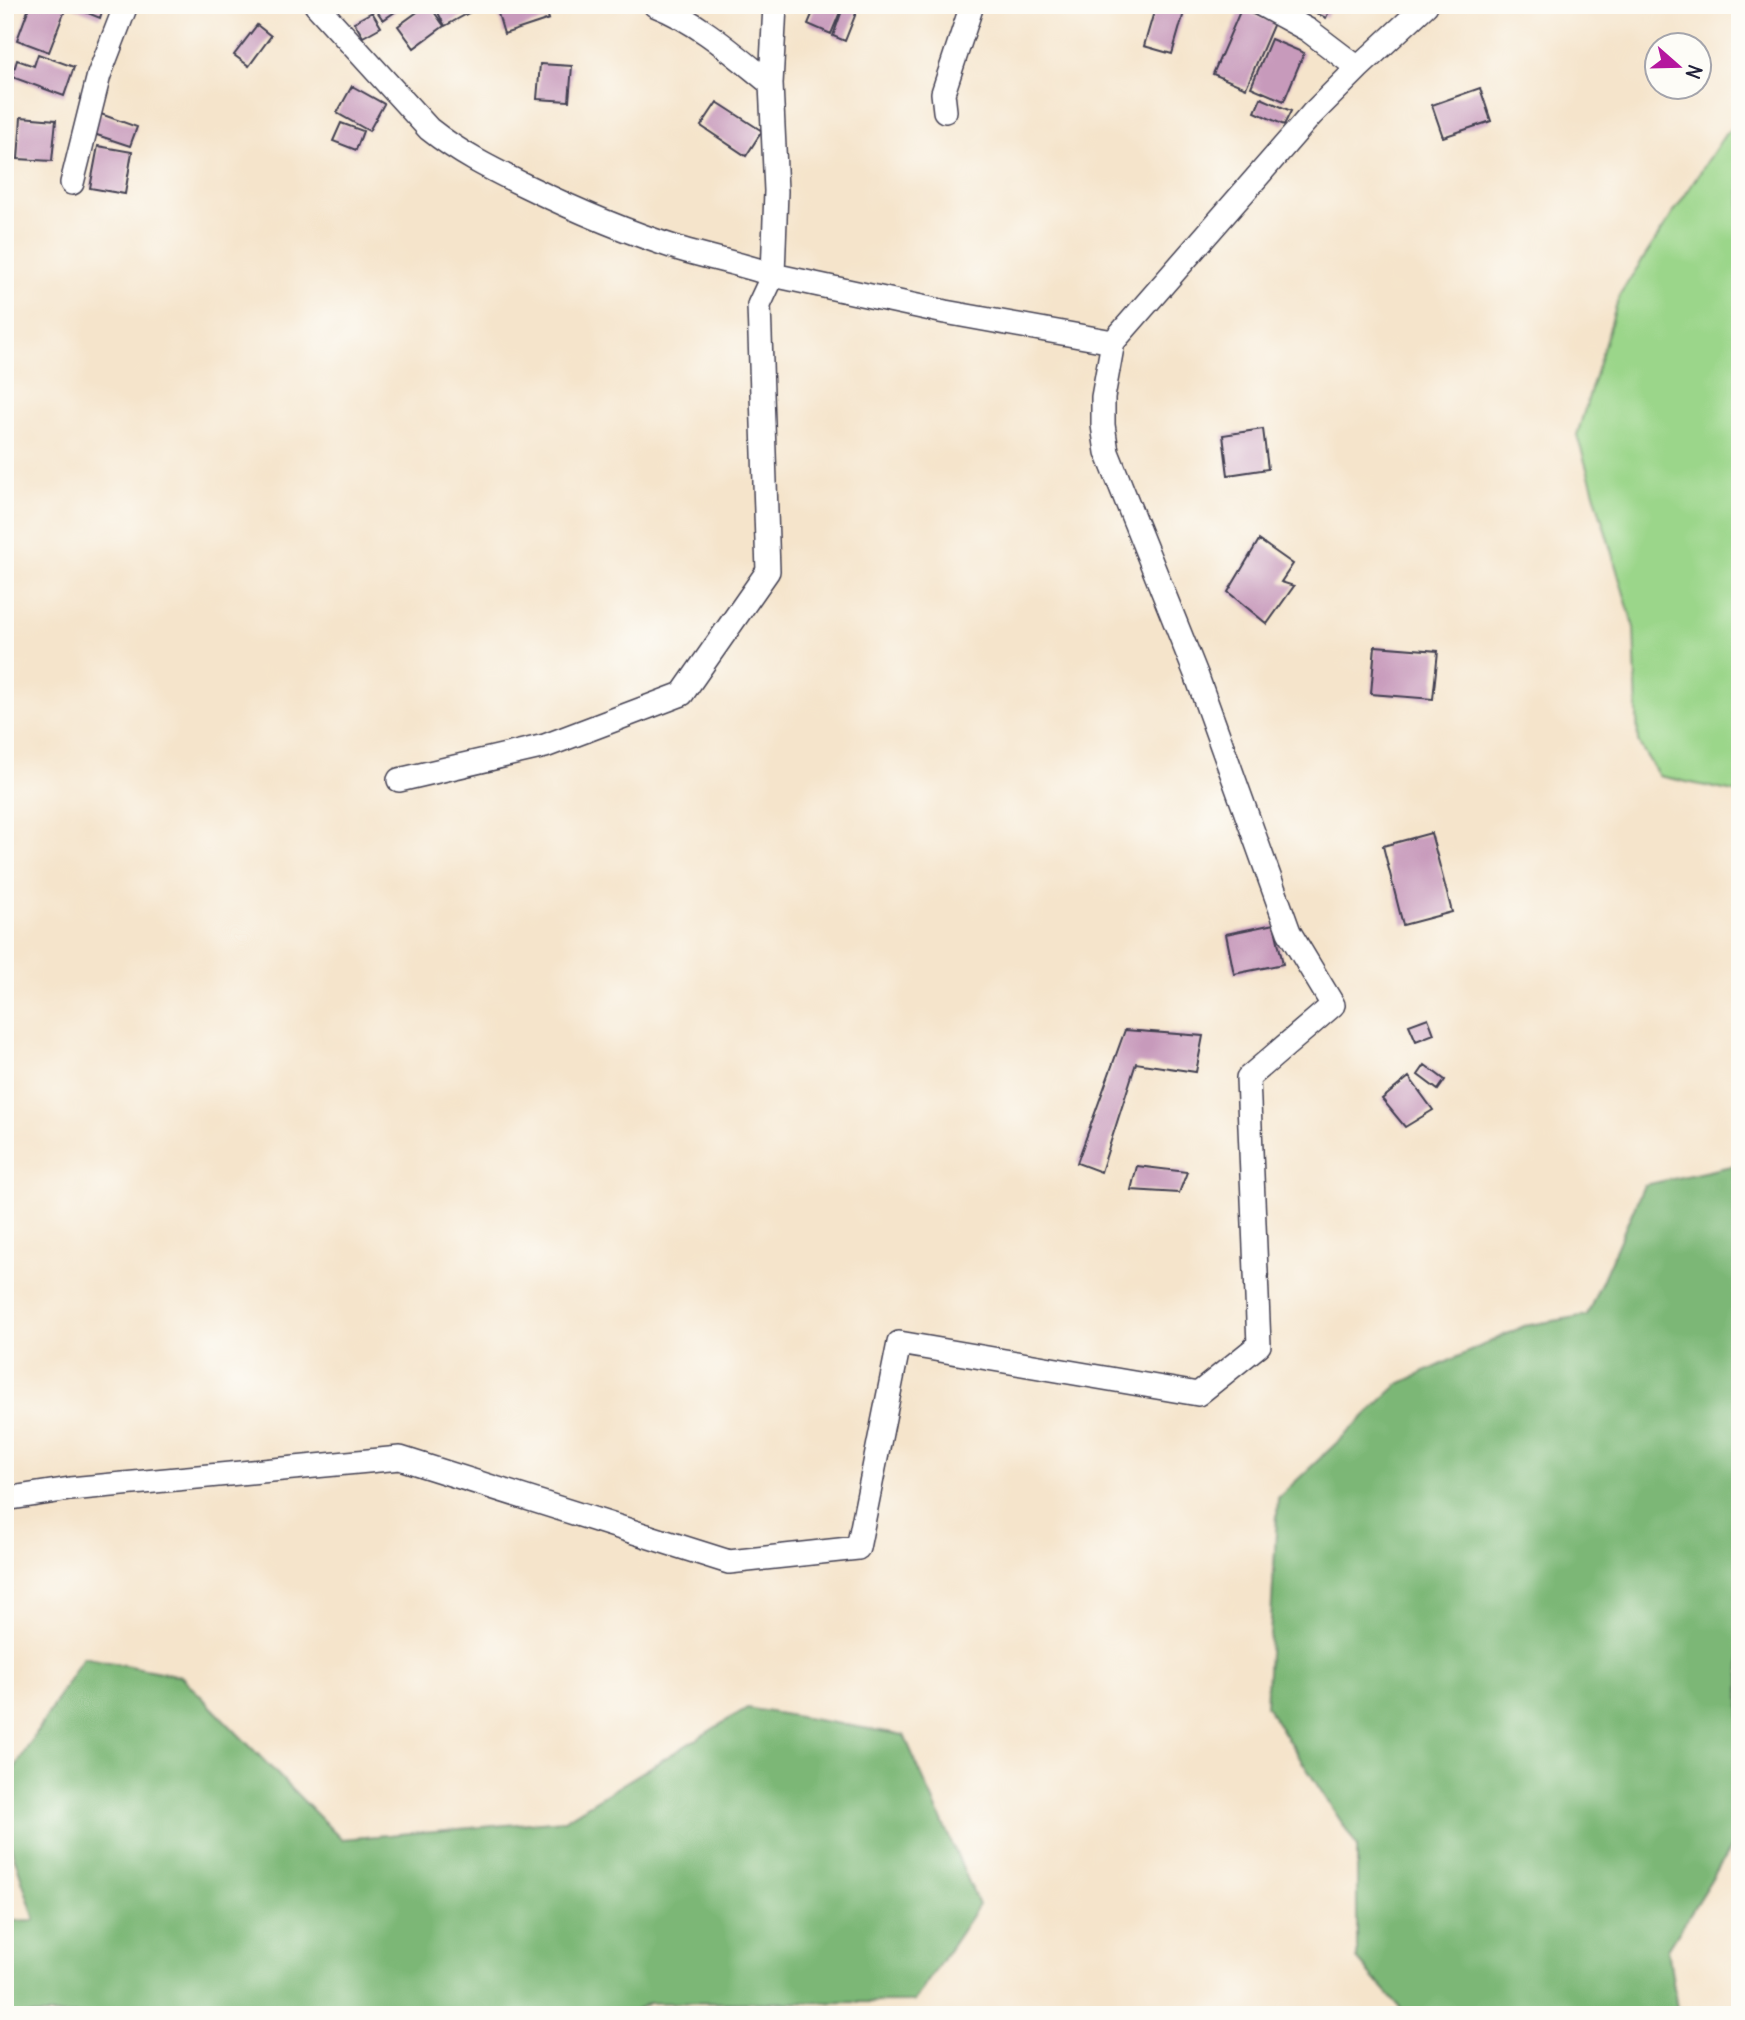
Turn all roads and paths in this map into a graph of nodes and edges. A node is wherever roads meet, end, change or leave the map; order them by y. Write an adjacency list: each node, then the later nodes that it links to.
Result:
1 (126, 5): 11 (street)
2 (316, 5): 12 (street)
3 (655, 5): 9 (street)
4 (775, 5): 9 (street)
5 (972, 5): 10 (street)
6 (1262, 5): 8 (street)
7 (1426, 5): 8 (street)
8 (1357, 68): 13 (street)
9 (771, 84): 12 (street)
10 (945, 111)
11 (72, 183)
12 (773, 275): 13 (street); 14 (street)
13 (1113, 342): 15 (street)
14 (399, 780)
15 (5, 1499)

